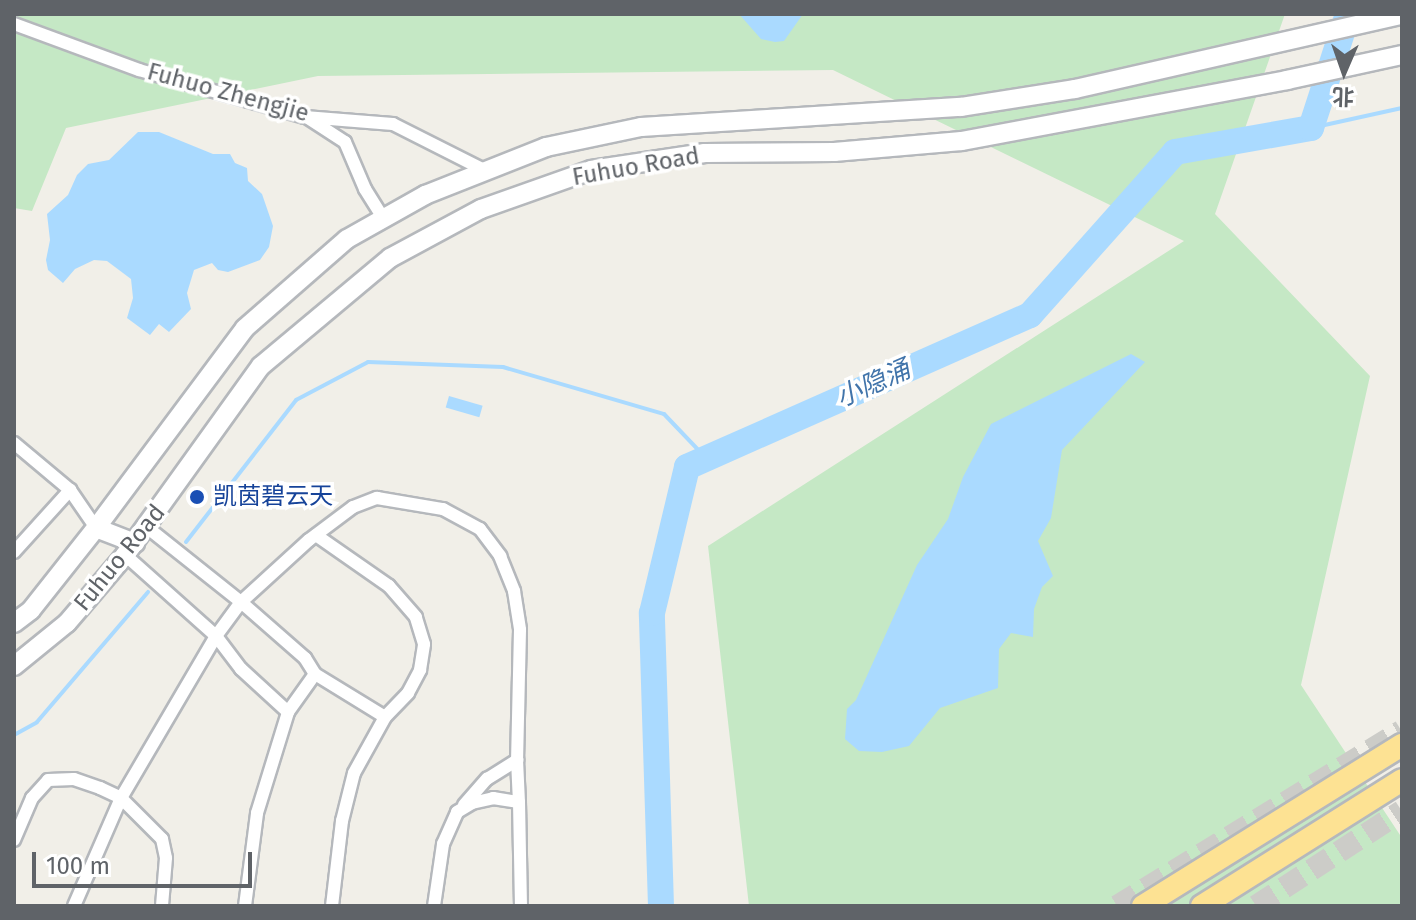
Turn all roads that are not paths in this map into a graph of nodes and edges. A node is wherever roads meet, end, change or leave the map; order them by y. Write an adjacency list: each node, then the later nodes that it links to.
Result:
1 (1402, 15): 5 (street, Fuhuo Road)
2 (14, 24): 4 (street, Fuhuo Zhengjie)
3 (1402, 55): 10 (street, Fuhuo Road)
4 (305, 117): 5 (street, Fuhuo Zhengjie); 6 (street)
5 (486, 171): 6 (street, Fuhuo Road)
6 (382, 216): 9 (street, Fuhuo Road)
7 (14, 443): 8 (street)
8 (70, 490): 9 (street); 13 (street)
9 (96, 528): 12 (street); 15 (street, Fuhuo Road)
10 (148, 528): 12 (street, Fuhuo Road); 14 (street)
11 (316, 535): 14 (street); 20 (street); 22 (street)
12 (130, 549): 16 (street); 17 (street, Fuhuo Road)
13 (14, 552)
14 (241, 602): 16 (street); 18 (street)
15 (14, 623)
16 (216, 636): 19 (street); 24 (street)
17 (14, 666)
18 (315, 674): 19 (street); 20 (street)
19 (288, 712): 30 (street)
20 (385, 717): 31 (street)
21 (1402, 745): 34 (highway)
22 (517, 760): 25 (street); 26 (street)
23 (1402, 780): 35 (highway)
24 (121, 798): 27 (street); 28 (street); 29 (street)
25 (519, 802): 26 (street); 33 (street)
26 (457, 812): 32 (street)
27 (14, 840)
28 (74, 906)
29 (162, 906)
30 (245, 906)
31 (332, 906)
32 (434, 906)
33 (521, 906)
34 (1143, 906)
35 (1202, 906)

